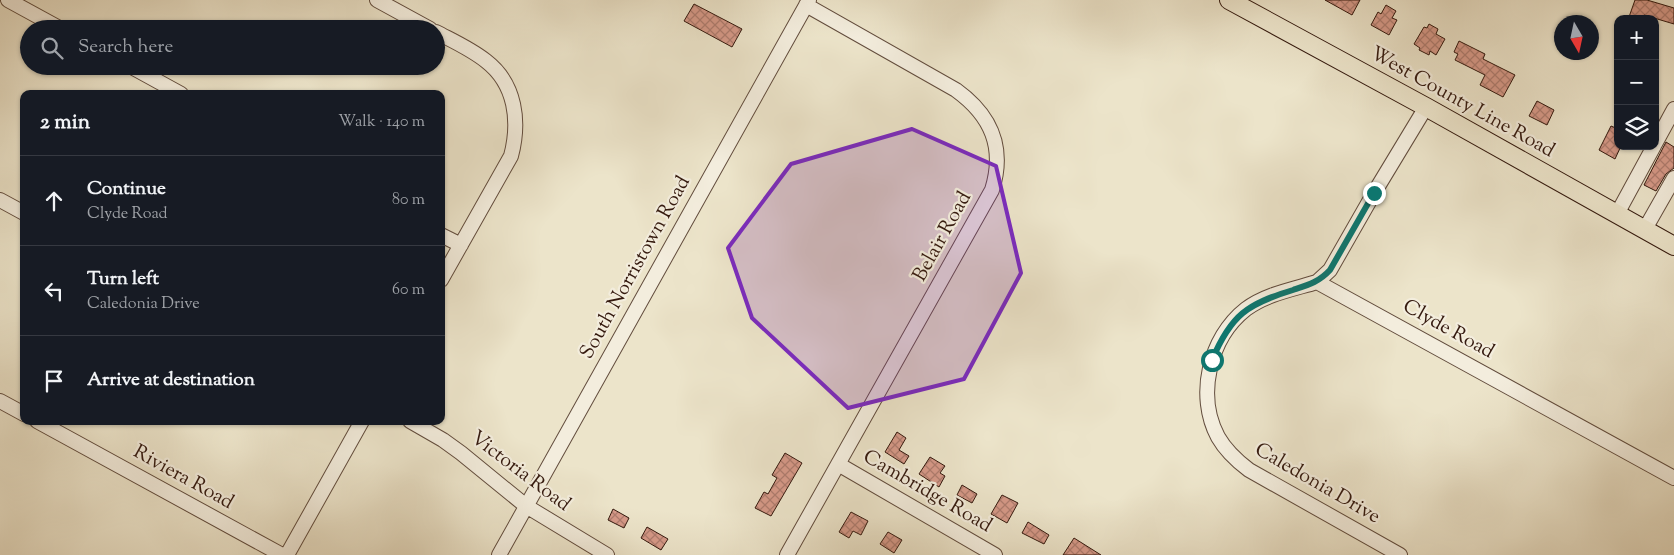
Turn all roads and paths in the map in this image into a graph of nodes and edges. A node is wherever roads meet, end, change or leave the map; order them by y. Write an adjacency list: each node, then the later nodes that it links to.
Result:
1 (8, 0): 5 (street)
2 (377, 0): 6 (street)
3 (1229, 0): 10 (main road, West County Line Road)
4 (808, 3): 29 (street, Belair Road); 31 (street, South Norristown Road)
5 (45, 20)
6 (414, 20)
7 (445, 37): 20 (street)
8 (146, 75): 9 (street)
9 (174, 90)
10 (1426, 107): 17 (main road, West County Line Road); 23 (street)
11 (1674, 110): 12 (street)
12 (1659, 138)
13 (1652, 150): 17 (street)
14 (1674, 178): 18 (street)
15 (0, 200): 16 (street)
16 (20, 211)
17 (1617, 214): 18 (main road, West County Line Road)
18 (1646, 230): 21 (main road, West County Line Road)
19 (445, 237): 20 (street)
20 (461, 245): 22 (street)
21 (1674, 246)
22 (445, 273)
23 (1317, 282): 30 (street, Clyde Road); 38 (street, Caledonia Drive)
24 (0, 401): 25 (street)
25 (20, 412)
26 (44, 425): 32 (street, Riviera Road)
27 (360, 425): 33 (street)
28 (417, 425): 31 (street, Victoria Road)
29 (838, 464): 36 (street, Belair Road); 37 (street, Cambridge Road)
30 (1674, 478)
31 (526, 506): 34 (street, South Norristown Road); 35 (street, Victoria Road)
32 (282, 555)
33 (287, 555)
34 (499, 555)
35 (607, 555)
36 (787, 555)
37 (995, 555)
38 (1400, 555)

